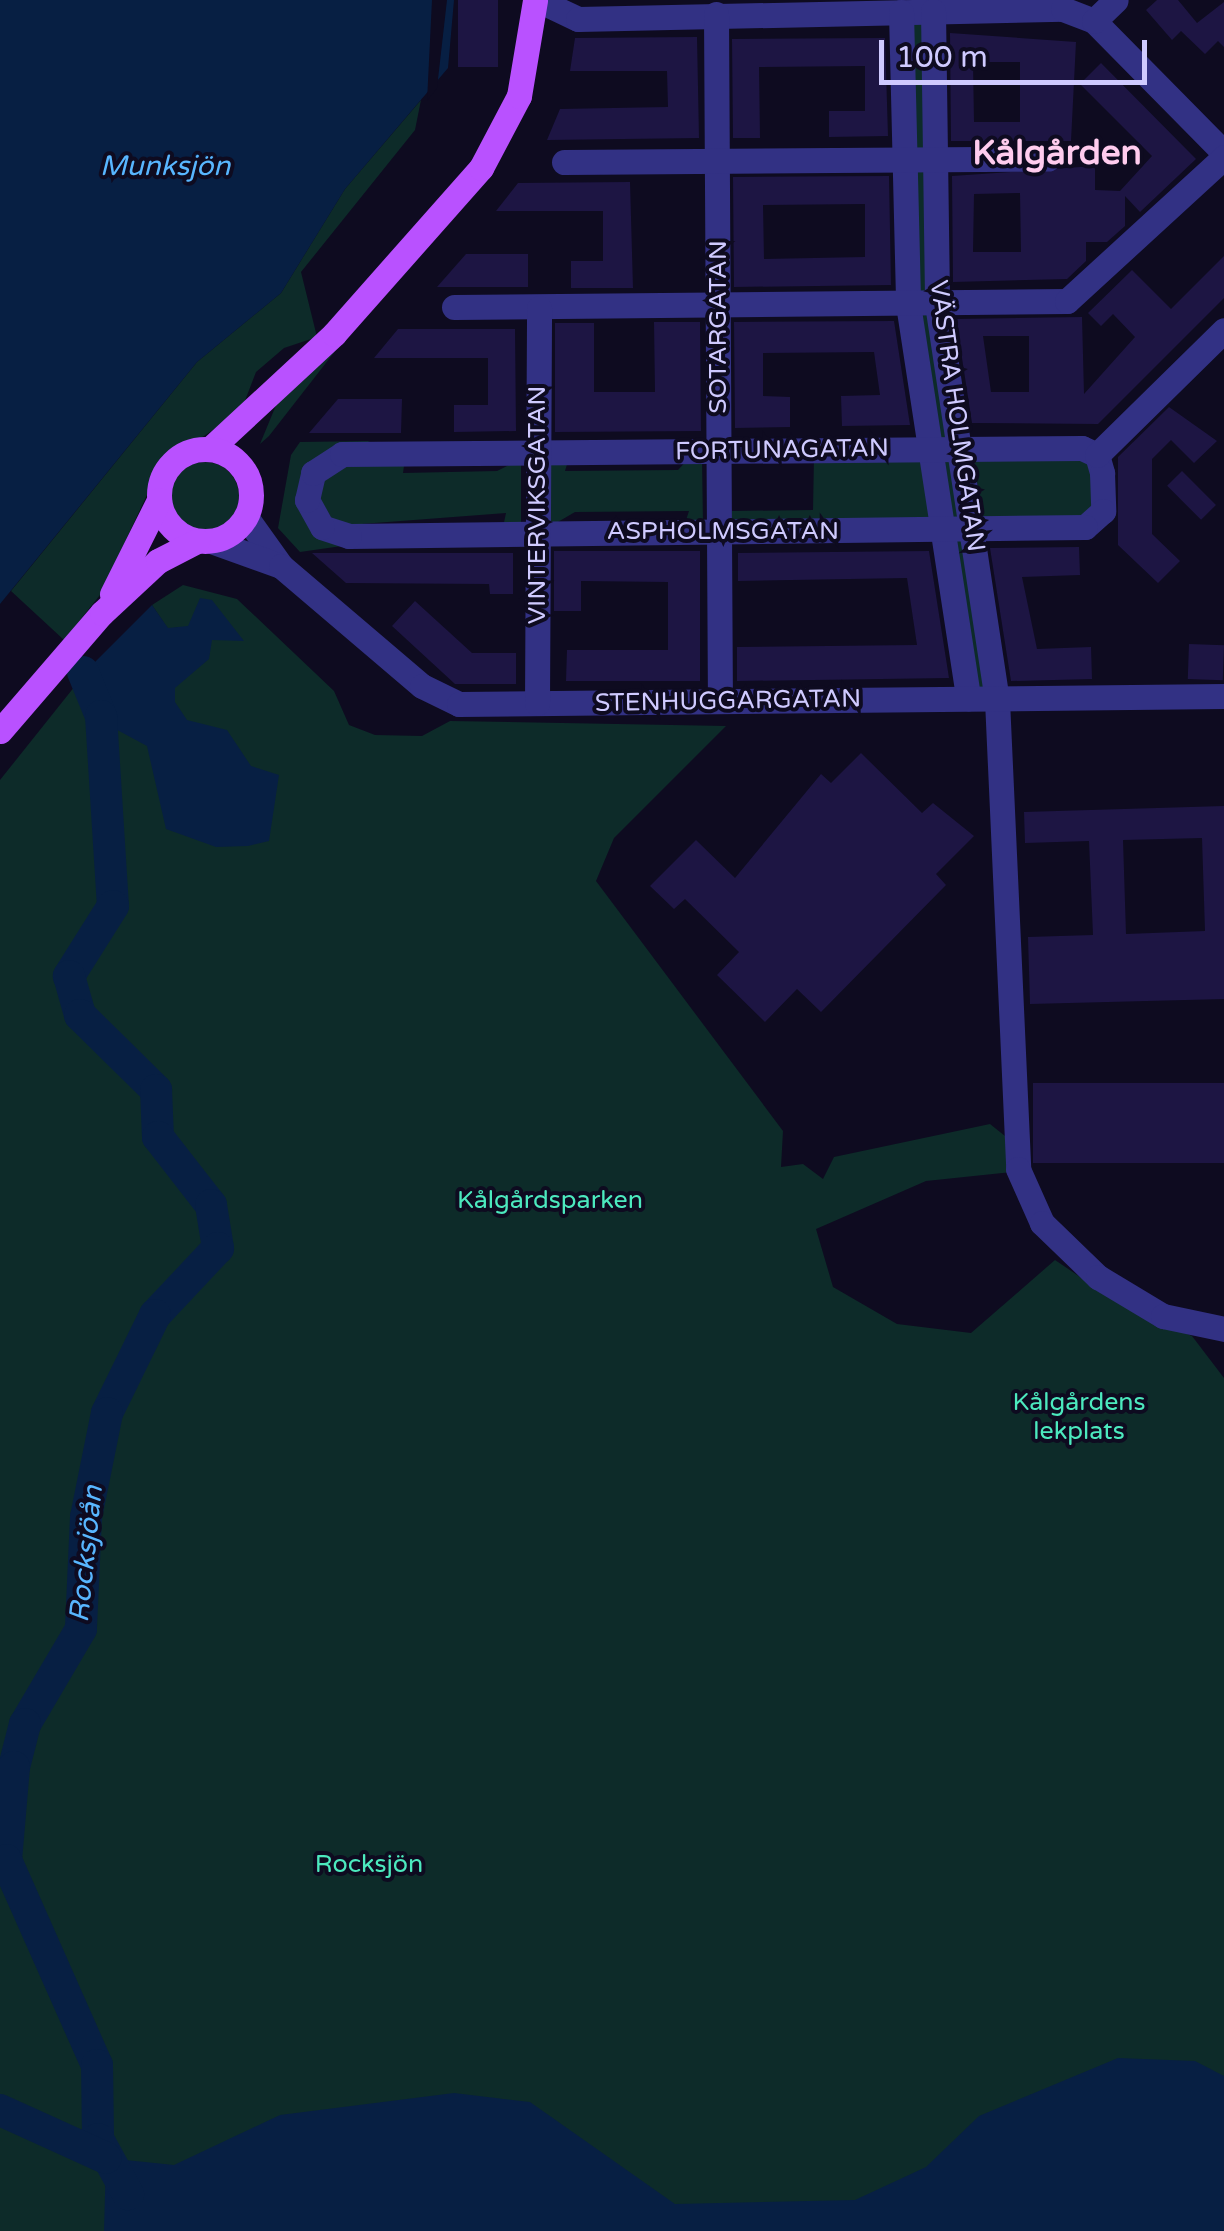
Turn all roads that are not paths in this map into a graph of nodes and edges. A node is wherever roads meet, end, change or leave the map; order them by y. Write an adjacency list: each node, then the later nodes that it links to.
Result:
1 (536, 0): 6 (street); 20 (main road)
2 (1116, 0): 7 (street)
3 (1023, 5): 5 (street); 7 (street)
4 (901, 12): 5 (street); 6 (street); 12 (street, VÄSTRA HOLMGATAN)
5 (933, 12): 10 (street, VÄSTRA HOLMGATAN)
6 (716, 14): 11 (street, SOTARGATAN)
7 (1094, 21): 8 (street)
8 (1224, 155): 16 (street)
9 (1048, 158): 10 (street)
10 (935, 159): 12 (street); 16 (street, VÄSTRA HOLMGATAN)
11 (720, 160): 12 (street); 13 (street); 14 (street, SOTARGATAN)
12 (903, 160): 15 (street, VÄSTRA HOLMGATAN)
13 (564, 162)
14 (718, 304): 15 (street); 18 (street); 25 (street, SOTARGATAN)
15 (908, 304): 16 (street); 21 (street, VÄSTRA HOLMGATAN)
16 (936, 304): 22 (street, VÄSTRA HOLMGATAN)
17 (454, 307): 18 (street)
18 (538, 308): 24 (street, VINTERVIKSGATAN)
19 (1224, 330): 26 (street)
20 (269, 393): 23 (main road); 27 (main road)
21 (929, 448): 22 (street, FORTUNAGATAN); 25 (street, FORTUNAGATAN); 32 (street, VÄSTRA HOLMGATAN)
22 (962, 448): 26 (street, FORTUNAGATAN); 31 (street, VÄSTRA HOLMGATAN)
23 (210, 449): 27 (main road); 29 (main road)
24 (536, 452): 25 (street, FORTUNAGATAN); 28 (street, FORTUNAGATAN); 34 (street, VINTERVIKSGATAN)
25 (718, 452): 33 (street, SOTARGATAN)
26 (1097, 455): 31 (street, ASPHOLMSGATAN)
27 (240, 466): 30 (main road)
28 (307, 490): 34 (street, ASPHOLMSGATAN)
29 (158, 500): 35 (main road); 37 (main road)
30 (246, 516): 35 (main road); 36 (street, STENHUGGARGATAN)
31 (973, 528): 32 (street, ASPHOLMSGATAN); 42 (street, VÄSTRA HOLMGATAN)
32 (942, 529): 33 (street, ASPHOLMSGATAN); 39 (street, VÄSTRA HOLMGATAN)
33 (718, 530): 34 (street, ASPHOLMSGATAN); 40 (street, SOTARGATAN)
34 (537, 532): 41 (street, VINTERVIKSGATAN)
35 (204, 541): 36 (street, STENHUGGARGATAN); 37 (main road)
36 (281, 566): 41 (street, STENHUGGARGATAN)
37 (102, 613): 43 (main road)
38 (1224, 696): 42 (street, STENHUGGARGATAN)
39 (968, 698): 40 (street, STENHUGGARGATAN); 42 (street, STENHUGGARGATAN)
40 (720, 701): 41 (street, STENHUGGARGATAN)
41 (538, 703)
42 (996, 707): 44 (street, VÄSTRA HOLMGATAN)
43 (0, 731)
44 (1224, 1329)

